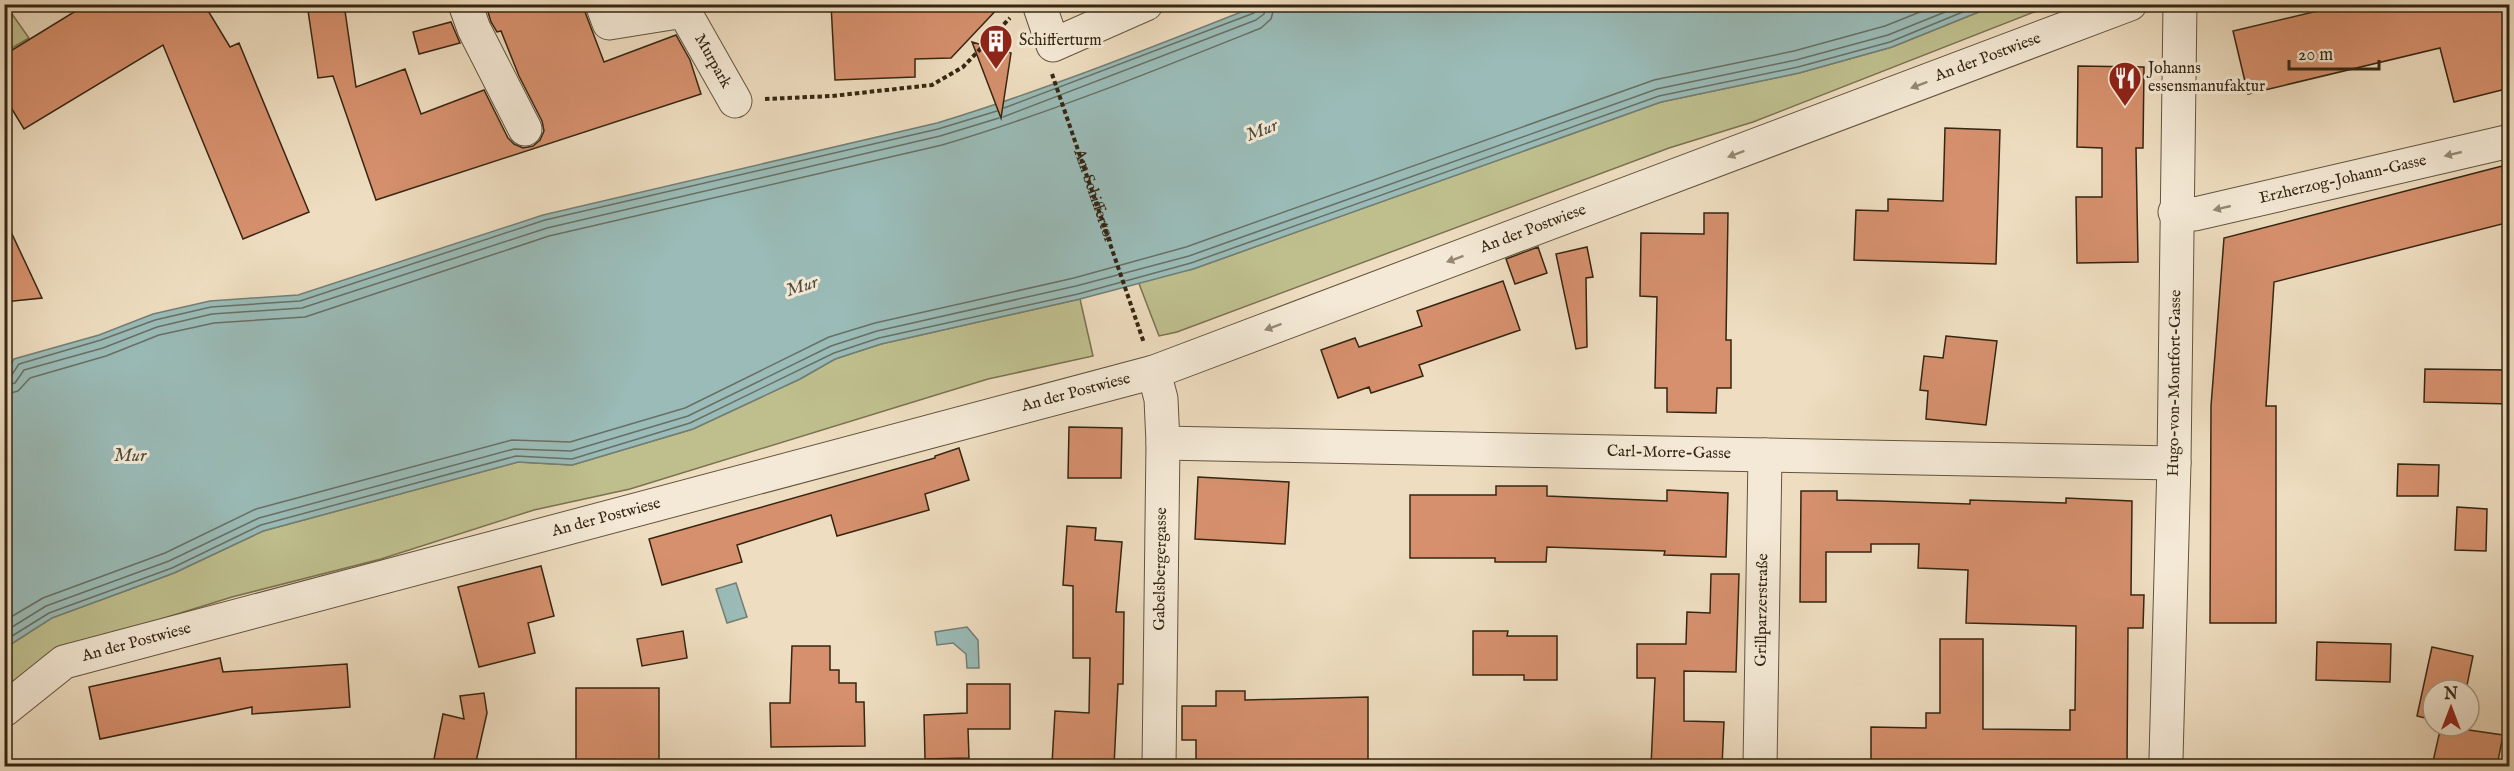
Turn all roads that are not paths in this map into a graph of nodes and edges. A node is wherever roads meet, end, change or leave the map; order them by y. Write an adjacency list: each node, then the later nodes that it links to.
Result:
1 (465, 4): 8 (street)
2 (602, 4): 7 (street, Murpark)
3 (1146, 4): 6 (street)
4 (2130, 4): 11 (street, An der Postwiese, one-way to 11)
5 (2180, 4): 10 (street, Hugo-von-Montfort-Gasse)
6 (1027, 8)
7 (735, 101)
8 (525, 129)
9 (2510, 141): 10 (street, Erzherzog-Johann-Gasse, one-way to 10)
10 (2175, 212): 14 (street, Hugo-von-Montfort-Gasse)
11 (1154, 372): 12 (street, Gabelsbergergasse); 15 (street, An der Postwiese)
12 (1162, 443): 13 (street, Carl-Morre-Gasse); 17 (street, Gabelsbergergasse)
13 (1765, 455): 14 (street, Carl-Morre-Gasse); 18 (street, Grillparzerstraße)
14 (2174, 463): 16 (street, Hugo-von-Montfort-Gasse)
15 (4, 710)
16 (2166, 759)
17 (1159, 766)
18 (1760, 766)

